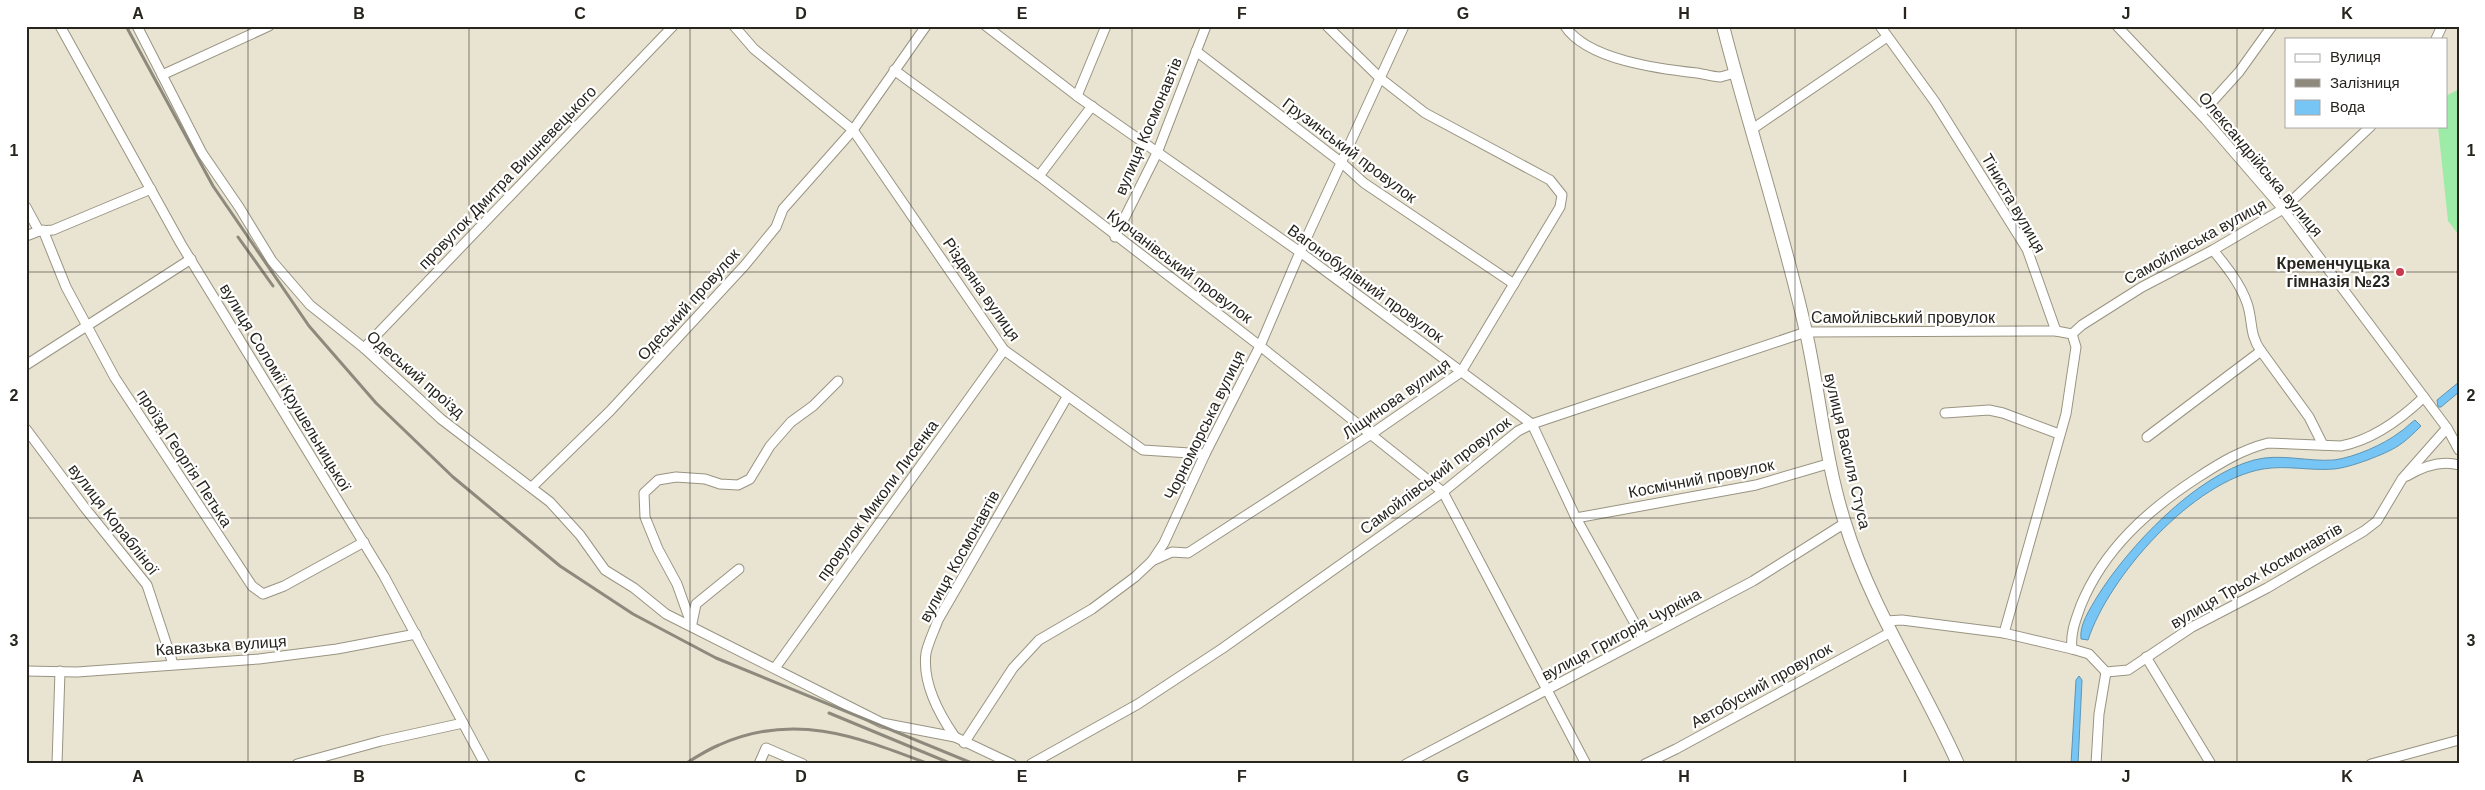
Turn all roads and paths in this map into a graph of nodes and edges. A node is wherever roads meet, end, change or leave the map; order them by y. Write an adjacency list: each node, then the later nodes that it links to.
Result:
1 (60, 26): 34 (street, вулиця Соломії Крушельницької)
2 (138, 26): 23 (street, Одеський проїзд)
3 (269, 26): 23 (street)
4 (673, 26): 49 (street, провулок Дмитра Вишневецького)
5 (734, 26): 29 (street, Різдвяна вулиця)
6 (926, 26): 21 (street)
7 (986, 26): 25 (street, Вагонобудівний провулок)
8 (1106, 26): 25 (street)
9 (1206, 26): 20 (street, вулиця Космонавтів)
10 (1327, 26): 24 (street, Ліщинова вулиця)
11 (1404, 26): 24 (street, Чорноморська вулиця)
12 (1565, 26): 22 (street)
13 (1723, 26): 22 (main road, вулиця Василя Стуса)
14 (1880, 26): 18 (street, Тіниста вулиця)
15 (2118, 26): 27 (street, Олександрійська вулиця)
16 (2272, 26): 27 (street)
17 (2442, 26): 19 (street)
18 (1887, 37): 30 (street); 45 (street, Тіниста вулиця)
19 (2436, 38)
20 (1196, 51): 31 (street, вулиця Космонавтів); 32 (street, Грузинський провулок)
21 (894, 70): 29 (street); 33 (street, Курчанівський провулок)
22 (1735, 73): 30 (main road, вулиця Василя Стуса)
23 (162, 75): 49 (street, Одеський проїзд)
24 (1380, 78): 32 (street, Чорноморська вулиця); 43 (street, Ліщинова вулиця)
25 (1077, 96): 26 (street, Вагонобудівний провулок)
26 (1092, 106): 31 (street, Вагонобудівний провулок); 33 (street)
27 (2201, 114): 36 (street, Олександрійська вулиця)
28 (2369, 128): 36 (street, Самойлівська вулиця)
29 (853, 130): 50 (street, Різдвяна вулиця); 70 (street, Одеський провулок)
30 (1751, 130): 46 (main road, вулиця Василя Стуса)
31 (1157, 153): 39 (street, вулиця Космонавтів); 41 (street, Вагонобудівний провулок)
32 (1342, 163): 41 (street, Чорноморська вулиця); 43 (street, Грузинський провулок)
33 (1039, 176): 39 (street, Курчанівський провулок)
34 (151, 189): 37 (street); 42 (street, вулиця Соломії Крушельницької)
35 (26, 207): 37 (street, проїзд Георгія Петька)
36 (2283, 209): 40 (street, Самойлівська вулиця); 56 (street, Олександрійська вулиця)
37 (41, 230): 38 (street); 44 (street, проїзд Георгія Петька)
38 (26, 236)
39 (1115, 236): 48 (street, Курчанівський провулок)
40 (2213, 250): 47 (street, Самойлівська вулиця); 51 (street)
41 (1300, 252): 48 (street, Чорноморська вулиця); 53 (street, Вагонобудівний провулок)
42 (191, 260): 44 (street); 74 (street, вулиця Соломії Крушельницької)
43 (1514, 284): 53 (street, Ліщинова вулиця)
44 (85, 326): 52 (street); 74 (street, проїзд Георгія Петька)
45 (2056, 331): 46 (street, Самойлівський провулок); 47 (street)
46 (1806, 332): 58 (street, Самойлівський провулок); 67 (main road, вулиця Василя Стуса)
47 (2072, 334): 61 (street)
48 (1260, 346): 62 (street, Курчанівський провулок); 66 (street, Чорноморська вулиця)
49 (364, 348): 70 (street, Одеський проїзд)
50 (1004, 350): 55 (street, Різдвяна вулиця); 85 (street, провулок Миколи Лисенка)
51 (2261, 351): 63 (street); 64 (street)
52 (26, 365)
53 (1461, 372): 58 (street, Вагонобудівний провулок); 62 (street, Ліщинова вулиця)
54 (838, 381): 77 (street)
55 (1067, 397): 66 (street, Різдвяна вулиця); 91 (street, вулиця Космонавтів)
56 (2424, 397): 59 (street, Олександрійська вулиця); 64 (street)
57 (1945, 413): 61 (street)
58 (1532, 424): 71 (street, Самойлівський провулок); 72 (street, Вагонобудівний провулок)
59 (2447, 428): 65 (street, Олександрійська вулиця); 69 (street, вулиця Трьох Космонавтів)
60 (26, 429): 84 (street, вулиця Корабліної)
61 (2059, 434): 79 (street)
62 (1370, 435): 71 (street, Курчанівський провулок); 75 (street, Ліщинова вулиця)
63 (2147, 437)
64 (2323, 445): 82 (street)
65 (2459, 450)
66 (1205, 454): 75 (street, Чорноморська вулиця)
67 (1831, 463): 72 (street, Космічний провулок); 73 (main road, вулиця Василя Стуса)
68 (2459, 465): 69 (street)
69 (2402, 479): 83 (street, вулиця Трьох Космонавтів)
70 (532, 487): 77 (street, Одеський проїзд)
71 (1443, 492): 89 (street); 101 (street, Самойлівський провулок)
72 (1576, 518): 81 (street, Вагонобудівний провулок)
73 (1844, 523): 78 (main road, вулиця Василя Стуса); 81 (street, вулиця Григорія Чуркіна)
74 (364, 542): 80 (street, вулиця Соломії Крушельницької)
75 (1152, 561): 93 (street, Ліщинова вулиця)
76 (740, 569): 77 (street)
77 (692, 626): 85 (street, Одеський проїзд)
78 (1889, 626): 79 (street); 104 (street, Автобусний провулок); 105 (main road, вулиця Василя Стуса)
79 (2004, 633): 82 (street)
80 (416, 634): 84 (street, Кавказька вулиця); 90 (street, вулиця Соломії Крушельницької)
81 (1643, 638): 89 (street, вулиця Григорія Чуркіна)
82 (2072, 649): 88 (street)
83 (2146, 657): 88 (street, вулиця Трьох Космонавтів); 107 (street)
84 (173, 664): 87 (street, Кавказька вулиця)
85 (774, 668): 91 (street, Одеський проїзд)
86 (26, 671): 87 (street, Кавказька вулиця)
87 (60, 671): 95 (street)
88 (2106, 672): 106 (street)
89 (1547, 691): 102 (street, вулиця Григорія Чуркіна); 103 (street)
90 (463, 723): 94 (street); 97 (street, вулиця Соломії Крушельницької)
91 (955, 737): 93 (street)
92 (2459, 740): 108 (street)
93 (964, 743): 100 (street)
94 (332, 759): 96 (street)
95 (57, 764)
96 (297, 764)
97 (485, 764)
98 (759, 764): 99 (street)
99 (803, 764)
100 (1012, 764)
101 (1031, 764)
102 (1406, 764)
103 (1586, 764)
104 (1645, 764)
105 (1958, 764)
106 (2096, 764)
107 (2211, 764)
108 (2372, 764)

